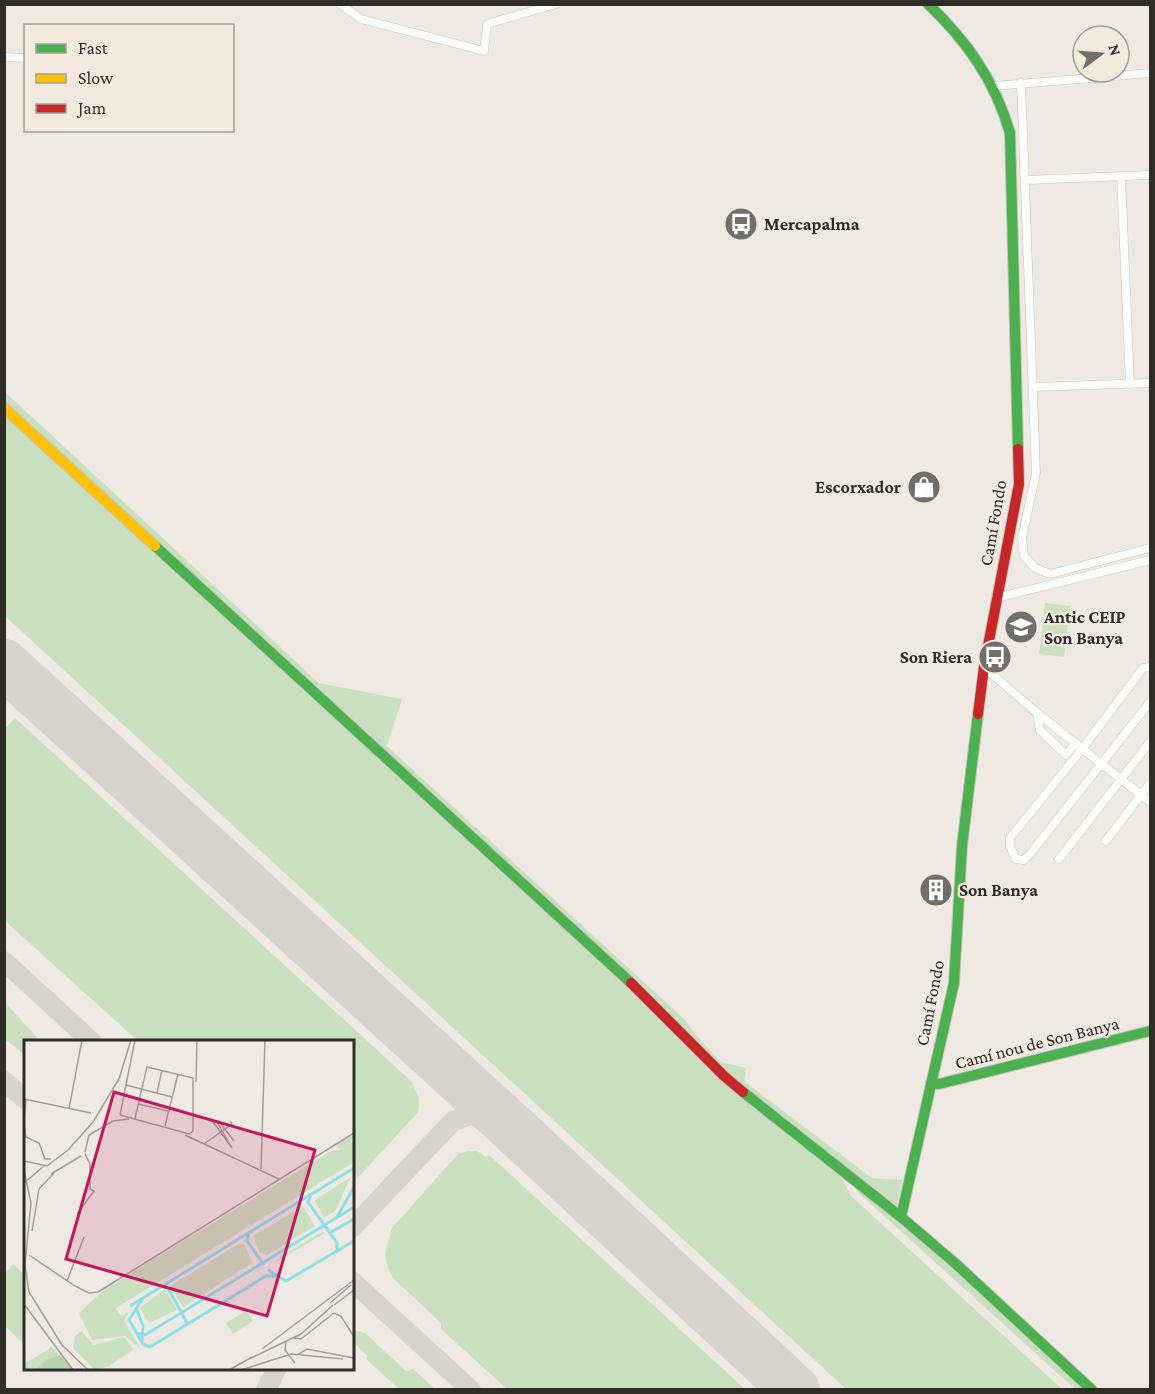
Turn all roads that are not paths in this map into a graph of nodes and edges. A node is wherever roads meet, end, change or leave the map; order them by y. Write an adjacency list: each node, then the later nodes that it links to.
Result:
1 (340, 4): 2 (street)
2 (556, 4)
3 (928, 4): 8 (street, Camí Fondo)
4 (4, 57): 5 (street)
5 (24, 58)
6 (1150, 73): 7 (street)
7 (1021, 83): 8 (street); 11 (street)
8 (994, 86): 18 (street, Camí Fondo)
9 (1150, 175): 10 (street)
10 (1121, 176): 11 (street); 13 (street)
11 (1026, 180): 14 (street)
12 (1150, 383): 13 (street)
13 (1130, 384): 14 (street)
14 (1033, 387): 16 (street)
15 (4, 408): 34 (street)
16 (1150, 548)
17 (1150, 560): 18 (street)
18 (996, 598): 20 (street, Camí Fondo)
19 (1150, 667): 24 (street)
20 (984, 668): 22 (street); 33 (street, Camí Fondo)
21 (1150, 702): 25 (street)
22 (1037, 713): 24 (street); 24 (street)
23 (1150, 742): 26 (street)
24 (1079, 746): 25 (street); 25 (street)
25 (1102, 764): 26 (street)
26 (1121, 779): 28 (street); 31 (street)
27 (1150, 783): 28 (street)
28 (1141, 795): 29 (street); 30 (street)
29 (1150, 802)
30 (1106, 841)
31 (1059, 859)
32 (1150, 1031): 33 (street, Camí nou de Son Banya)
33 (931, 1083): 34 (street, Camí Fondo)
34 (901, 1217): 35 (street)
35 (1092, 1389)

